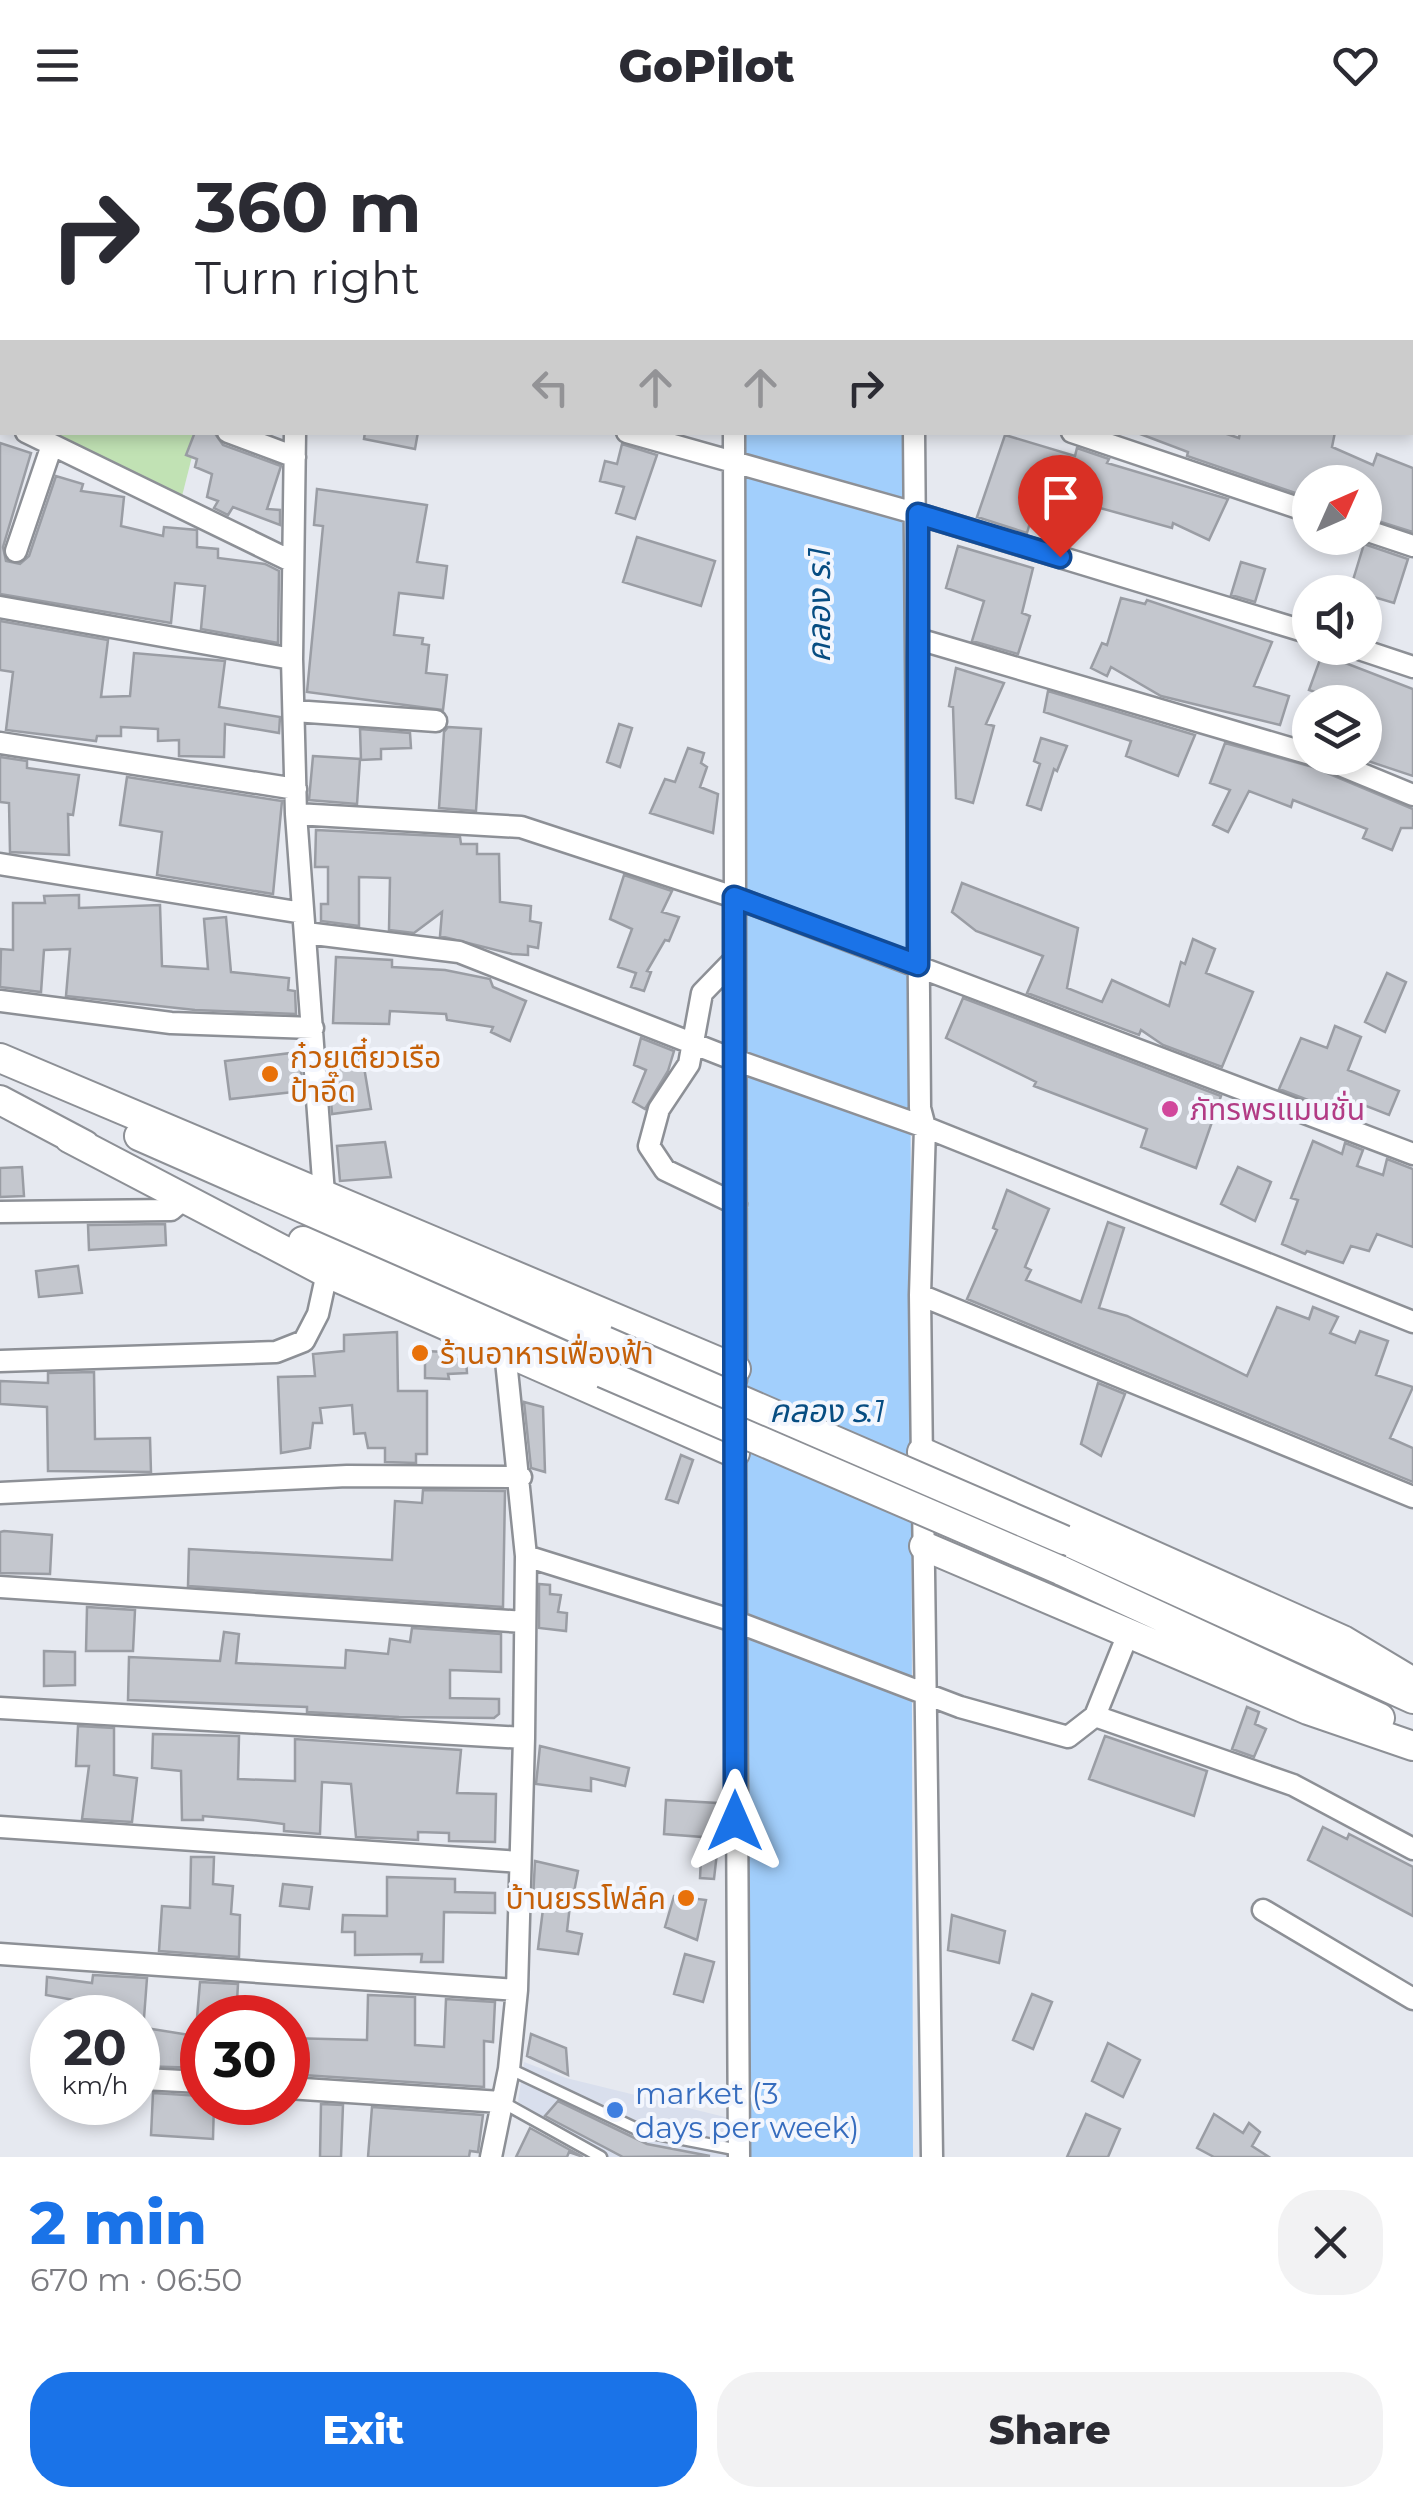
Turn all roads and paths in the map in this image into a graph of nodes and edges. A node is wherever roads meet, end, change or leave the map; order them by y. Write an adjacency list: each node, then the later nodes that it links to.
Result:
1 (32, 435): 8 (street)
2 (236, 435): 9 (street)
3 (295, 435): 9 (street)
4 (636, 435): 10 (street)
5 (734, 435): 10 (street)
6 (914, 435): 12 (street)
7 (1081, 435): 11 (street)
8 (52, 445): 15 (street); 16 (street)
9 (295, 457): 16 (street)
10 (734, 463): 12 (street); 32 (street)
11 (1292, 506)
12 (918, 514): 18 (street); 19 (street)
13 (1382, 536): 14 (street)
14 (1413, 546)
15 (16, 551)
16 (293, 562): 21 (street)
17 (0, 607): 21 (street)
18 (1292, 628)
19 (918, 639): 26 (street); 35 (street)
20 (1382, 656): 22 (street)
21 (292, 659): 23 (street)
22 (1413, 666)
23 (294, 711): 24 (street); 28 (street)
24 (436, 721)
25 (0, 743): 28 (street)
26 (1292, 749)
27 (1364, 775): 29 (street)
28 (296, 788): 30 (street)
29 (1413, 795)
30 (296, 814): 32 (street); 33 (street)
31 (0, 864): 33 (street)
32 (742, 901): 34 (street); 35 (street)
33 (305, 923): 37 (street); 38 (street)
34 (734, 959): 38 (street); 39 (street)
35 (912, 963): 42 (street); 44 (street)
36 (0, 1001): 37 (street)
37 (313, 1028): 45 (street)
38 (696, 1044): 39 (street); 47 (street)
39 (735, 1060): 42 (street); 47 (street)
40 (0, 1061): 45 (main road); 68 (main road, bridge)
41 (8, 1109): 43 (main road)
42 (925, 1127): 50 (street); 51 (street)
43 (68, 1138): 46 (main road); 71 (main road, bridge)
44 (1413, 1154)
45 (324, 1194): 54 (main road)
46 (184, 1198): 48 (street); 49 (main road)
47 (736, 1204): 54 (street)
48 (0, 1212)
49 (327, 1272): 52 (main road); 53 (street)
50 (920, 1295): 55 (street); 59 (street)
51 (1413, 1322)
52 (505, 1351): 56 (main road); 57 (street)
53 (0, 1361)
54 (736, 1369): 56 (street)
55 (922, 1452): 60 (street); 66 (main road)
56 (734, 1453): 63 (street)
57 (521, 1478): 58 (street); 61 (street)
58 (0, 1493)
59 (1413, 1498)
60 (924, 1546): 65 (main road); 67 (street)
61 (526, 1556): 63 (street); 64 (street)
62 (0, 1587): 64 (street)
63 (734, 1621): 67 (street); 84 (street)
64 (525, 1622): 72 (street)
65 (1128, 1634): 70 (street); 73 (main road)
66 (1413, 1682)
67 (926, 1694): 70 (street); 87 (street)
68 (1413, 1699)
69 (0, 1708): 72 (street)
70 (1095, 1716): 75 (street)
71 (1413, 1734)
72 (524, 1738): 76 (street)
73 (1413, 1746)
74 (0, 1827): 76 (street)
75 (1413, 1849)
76 (520, 1862): 79 (street)
77 (1263, 1910): 80 (street)
78 (0, 1954): 79 (street)
79 (517, 1990): 81 (street)
80 (1413, 1999)
81 (509, 2069): 83 (street); 84 (lane)
82 (310, 2089): 83 (street)
83 (501, 2102): 85 (street); 86 (lane)
84 (739, 2154)
85 (492, 2157)
86 (602, 2157)
87 (932, 2157)

